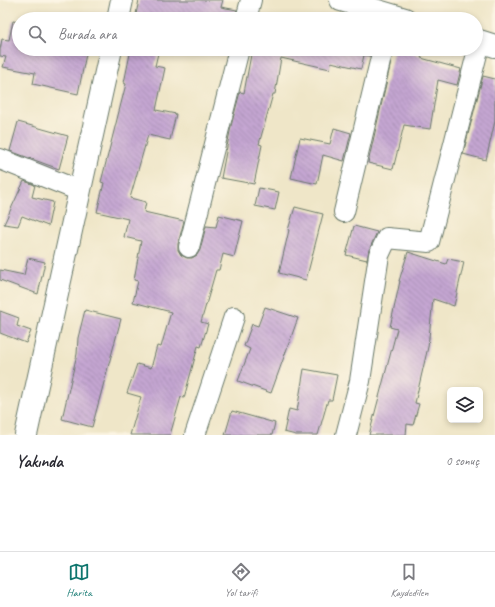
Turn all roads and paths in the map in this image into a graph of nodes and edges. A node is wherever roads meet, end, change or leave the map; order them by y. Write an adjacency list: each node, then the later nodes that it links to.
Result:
1 (122, 0): 4 (main road)
2 (251, 0): 5 (street)
3 (342, 0): 6 (main road)
4 (119, 12)
5 (248, 12)
6 (378, 12)
7 (109, 56): 12 (main road)
8 (237, 56): 14 (street)
9 (381, 56): 13 (street)
10 (480, 56): 18 (street)
11 (0, 159): 12 (street)
12 (80, 191): 16 (main road)
13 (344, 212)
14 (189, 248)
15 (234, 317): 17 (street)
16 (26, 435)
17 (194, 435)
18 (346, 435)

